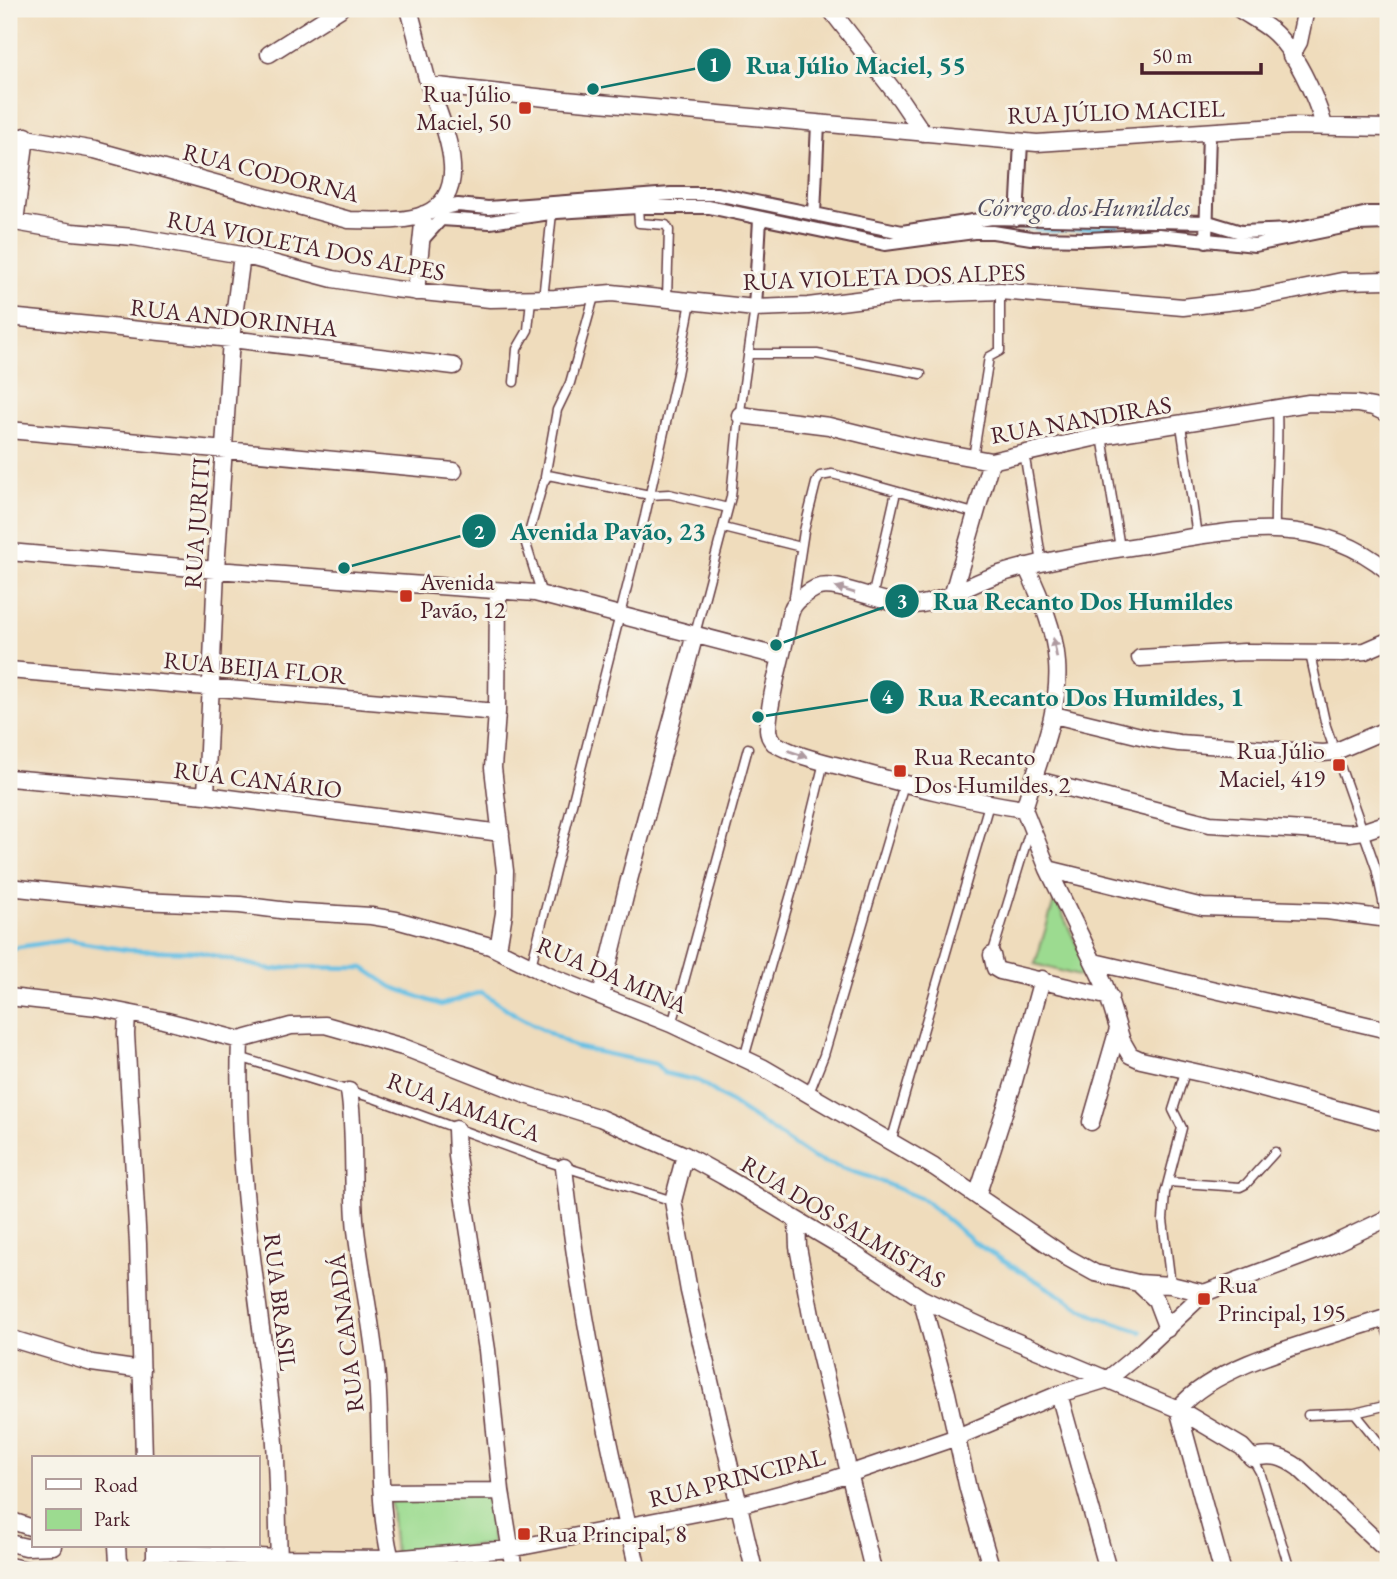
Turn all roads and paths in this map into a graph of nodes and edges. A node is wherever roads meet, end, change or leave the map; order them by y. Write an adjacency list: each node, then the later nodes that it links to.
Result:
1 (340, 9): 6 (street)
2 (410, 9): 8 (street)
3 (830, 9): 13 (street)
4 (1239, 9): 7 (street)
5 (1306, 9): 7 (street)
6 (269, 54)
7 (1291, 55): 10 (street)
8 (429, 85): 9 (street, RUA JÚLIO MACIEL); 20 (street)
9 (818, 123): 13 (street, RUA JÚLIO MACIEL); 23 (street)
10 (1324, 125): 11 (street, RUA JÚLIO MACIEL); 12 (street, RUA JÚLIO MACIEL)
11 (1388, 128)
12 (1209, 132): 16 (street, RUA JÚLIO MACIEL); 30 (street)
13 (923, 133): 16 (street, RUA JÚLIO MACIEL)
14 (9, 135): 15 (street, RUA CODORNA)
15 (26, 136): 20 (street, RUA CODORNA); 28 (street)
16 (1021, 142): 26 (street)
17 (646, 201): 19 (street); 21 (street); 24 (street); 25 (street); 40 (lane)
18 (458, 205): 19 (street); 20 (street); 27 (street)
19 (488, 208): 29 (street)
20 (427, 212): 33 (street)
21 (552, 213): 29 (street); 41 (lane)
22 (1388, 213): 30 (street)
23 (814, 214): 24 (street); 32 (street)
24 (791, 218): 25 (street); 32 (street)
25 (760, 219): 43 (street)
26 (1017, 219): 30 (street); 32 (street)
27 (454, 221): 29 (street); 33 (street)
28 (12, 222): 35 (street, RUA VIOLETA DOS ALPES)
29 (490, 222)
30 (1208, 223): 34 (street)
31 (1388, 223): 34 (street)
32 (947, 230): 34 (street)
33 (422, 240): 38 (street)
34 (1206, 240)
35 (242, 255): 38 (street, RUA VIOLETA DOS ALPES); 45 (street, RUA JURITI)
36 (1388, 280): 37 (street, RUA VIOLETA DOS ALPES)
37 (1000, 291): 43 (street, RUA VIOLETA DOS ALPES); 58 (lane)
38 (416, 292): 41 (street, RUA VIOLETA DOS ALPES)
39 (595, 293): 40 (street, RUA VIOLETA DOS ALPES); 41 (street, RUA VIOLETA DOS ALPES); 61 (lane)
40 (667, 298): 42 (street, RUA VIOLETA DOS ALPES)
41 (537, 299): 49 (lane)
42 (691, 302): 43 (street, RUA VIOLETA DOS ALPES); 63 (lane)
43 (755, 307): 46 (lane)
44 (9, 317): 45 (street, RUA ANDORINHA)
45 (231, 338): 47 (street, RUA ANDORINHA); 56 (street, RUA JURITI)
46 (748, 354): 48 (lane); 52 (lane)
47 (454, 366)
48 (921, 374)
49 (514, 382)
50 (1277, 409): 51 (street, RUA NANDIRAS); 53 (street, RUA NANDIRAS); 67 (lane)
51 (1388, 414)
52 (740, 415): 58 (street, RUA NANDIRAS); 64 (lane)
53 (1181, 425): 55 (street, RUA NANDIRAS); 68 (lane)
54 (9, 430): 56 (street)
55 (1101, 436): 57 (street, RUA NANDIRAS); 70 (lane)
56 (225, 449): 60 (street); 73 (street, RUA JURITI)
57 (1024, 452): 59 (street, RUA NANDIRAS); 72 (lane)
58 (973, 458): 59 (street, RUA NANDIRAS)
59 (991, 461): 65 (street)
60 (454, 471)
61 (549, 476): 63 (lane); 77 (lane)
62 (897, 492): 65 (lane); 69 (lane); 78 (lane)
63 (650, 495): 64 (lane); 80 (lane)
64 (728, 508): 66 (lane)
65 (974, 513): 76 (street)
66 (723, 528): 69 (lane); 81 (lane)
67 (1275, 529): 68 (street); 74 (street)
68 (1197, 536): 70 (street)
69 (801, 547): 79 (lane)
70 (1120, 548): 72 (street)
71 (9, 552): 73 (street)
72 (1034, 564): 76 (street); 95 (street, one-way to 72)
73 (216, 570): 75 (street); 87 (street, RUA JURITI)
74 (1388, 571)
75 (498, 591): 77 (street); 88 (street)
76 (953, 593): 78 (street)
77 (542, 595): 80 (street)
78 (872, 599): 79 (street, one-way to 79)
79 (792, 607): 84 (street)
80 (619, 614): 81 (street); 110 (lane)
81 (695, 634): 84 (street); 112 (street)
82 (1388, 641): 83 (street)
83 (1310, 654): 85 (street); 92 (lane)
84 (781, 657): 93 (street, one-way to 93)
85 (1140, 658)
86 (9, 670): 87 (street, RUA BEIJA FLOR)
87 (210, 687): 88 (street, RUA BEIJA FLOR); 97 (street, RUA JURITI)
88 (497, 712): 103 (street)
89 (1058, 716): 92 (street)
90 (1388, 729): 92 (street)
91 (748, 748): 116 (lane)
92 (1335, 752): 102 (lane)
93 (824, 762): 96 (street); 121 (lane)
94 (9, 778): 97 (street, RUA CANÁRIO)
95 (1032, 779): 99 (street); 102 (street)
96 (904, 784): 98 (street); 124 (lane)
97 (206, 795): 103 (street, RUA CANÁRIO)
98 (989, 804): 99 (street); 128 (lane)
99 (1024, 809): 101 (street)
100 (1388, 823): 102 (street)
101 (1031, 827): 104 (street); 108 (lane)
102 (1364, 831): 106 (lane)
103 (501, 833): 107 (street)
104 (1048, 869): 106 (street); 109 (street)
105 (9, 887): 107 (street, RUA DA MINA)
106 (1388, 920)
107 (498, 949): 110 (street, RUA DA MINA)
108 (992, 955): 111 (street)
109 (1094, 962): 114 (street); 118 (street)
110 (531, 966): 112 (street, RUA DA MINA)
111 (1042, 979): 114 (street); 133 (street)
112 (601, 995): 116 (street, RUA DA MINA)
113 (9, 997): 115 (street)
114 (1110, 997): 117 (street)
115 (127, 1014): 119 (street); 144 (street)
116 (672, 1025): 121 (street, RUA DA MINA)
117 (1118, 1029): 122 (street); 125 (street)
118 (1388, 1030)
119 (240, 1040): 120 (street, RUA BRASIL); 130 (street, RUA DOS SALMISTAS)
120 (239, 1057): 123 (lane, RUA JAMAICA); 168 (street, RUA BRASIL)
121 (744, 1058): 124 (street, RUA DA MINA)
122 (1186, 1069): 126 (street); 132 (lane)
123 (349, 1091): 127 (lane, RUA JAMAICA); 157 (street, RUA CANADÁ)
124 (809, 1093): 128 (street, RUA DA MINA)
125 (1091, 1122)
126 (1388, 1123)
127 (456, 1129): 131 (lane, RUA JAMAICA); 156 (street)
128 (891, 1142): 133 (street, RUA DA MINA)
129 (1275, 1152): 132 (lane)
130 (685, 1155): 134 (street); 136 (street, RUA DOS SALMISTAS)
131 (564, 1167): 134 (lane, RUA JAMAICA); 161 (street)
132 (1168, 1182): 138 (lane)
133 (977, 1196): 137 (street, RUA DA MINA)
134 (673, 1201): 158 (street)
135 (1388, 1218): 139 (street)
136 (797, 1222): 140 (street, RUA DOS SALMISTAS); 155 (street)
137 (1138, 1283): 138 (street, RUA DA MINA); 142 (street)
138 (1171, 1286): 139 (street, RUA DA MINA)
139 (1202, 1295): 142 (street)
140 (921, 1298): 145 (street, RUA DOS SALMISTAS); 151 (street)
141 (1386, 1323): 148 (street)
142 (1167, 1329): 145 (street)
143 (9, 1338): 144 (street)
144 (142, 1370): 153 (street)
145 (1108, 1379): 146 (street, RUA PRINCIPAL); 148 (street, RUA DOS SALMISTAS)
146 (1059, 1394): 151 (street, RUA PRINCIPAL); 179 (street)
147 (1388, 1405): 149 (lane)
148 (1178, 1409): 154 (street, RUA DOS SALMISTAS); 180 (street)
149 (1355, 1413): 150 (lane); 152 (lane)
150 (1308, 1415)
151 (957, 1437): 155 (street, RUA PRINCIPAL); 178 (street)
152 (1388, 1454)
153 (144, 1456)
154 (1252, 1458): 163 (street); 181 (lane)
155 (850, 1473): 158 (street, RUA PRINCIPAL); 177 (street)
156 (501, 1491): 157 (street); 167 (street)
157 (383, 1492): 169 (street, RUA CANADÁ)
158 (738, 1505): 161 (street, RUA PRINCIPAL); 176 (street)
159 (9, 1520): 160 (street)
160 (32, 1528)
161 (628, 1528): 167 (street, RUA PRINCIPAL); 175 (street)
162 (9, 1543): 164 (street)
163 (1381, 1545)
164 (32, 1547)
165 (117, 1548): 172 (street)
166 (156, 1549): 168 (street, RUA PRINCIPAL); 173 (street)
167 (510, 1549): 169 (street, RUA PRINCIPAL); 174 (street)
168 (280, 1564): 169 (street, RUA PRINCIPAL)
169 (393, 1565)
170 (9, 1566): 171 (street)
171 (28, 1570)
172 (126, 1570)
173 (149, 1570)
174 (514, 1570)
175 (638, 1570)
176 (754, 1570)
177 (873, 1570)
178 (992, 1570)
179 (1108, 1570)
180 (1222, 1570)
181 (1290, 1570)

